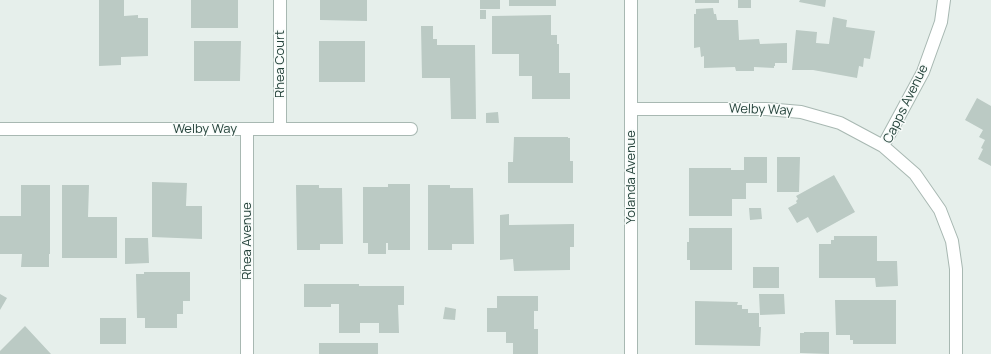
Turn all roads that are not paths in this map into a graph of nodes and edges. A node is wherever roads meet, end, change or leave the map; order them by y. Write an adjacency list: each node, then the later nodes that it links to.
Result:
1 (280, 0): 5 (street, Rhea Court)
2 (631, 0): 4 (street, Yolanda Avenue)
3 (944, 0): 9 (street, Capps Avenue)
4 (631, 109): 9 (street, Welby Way); 11 (street, Yolanda Avenue)
5 (280, 128): 7 (street, Welby Way); 8 (street, Welby Way)
6 (0, 129): 7 (street, Welby Way)
7 (247, 129): 10 (street, Rhea Avenue)
8 (411, 129)
9 (883, 146): 12 (street, Capps Avenue)
10 (247, 354)
11 (631, 354)
12 (956, 354)

